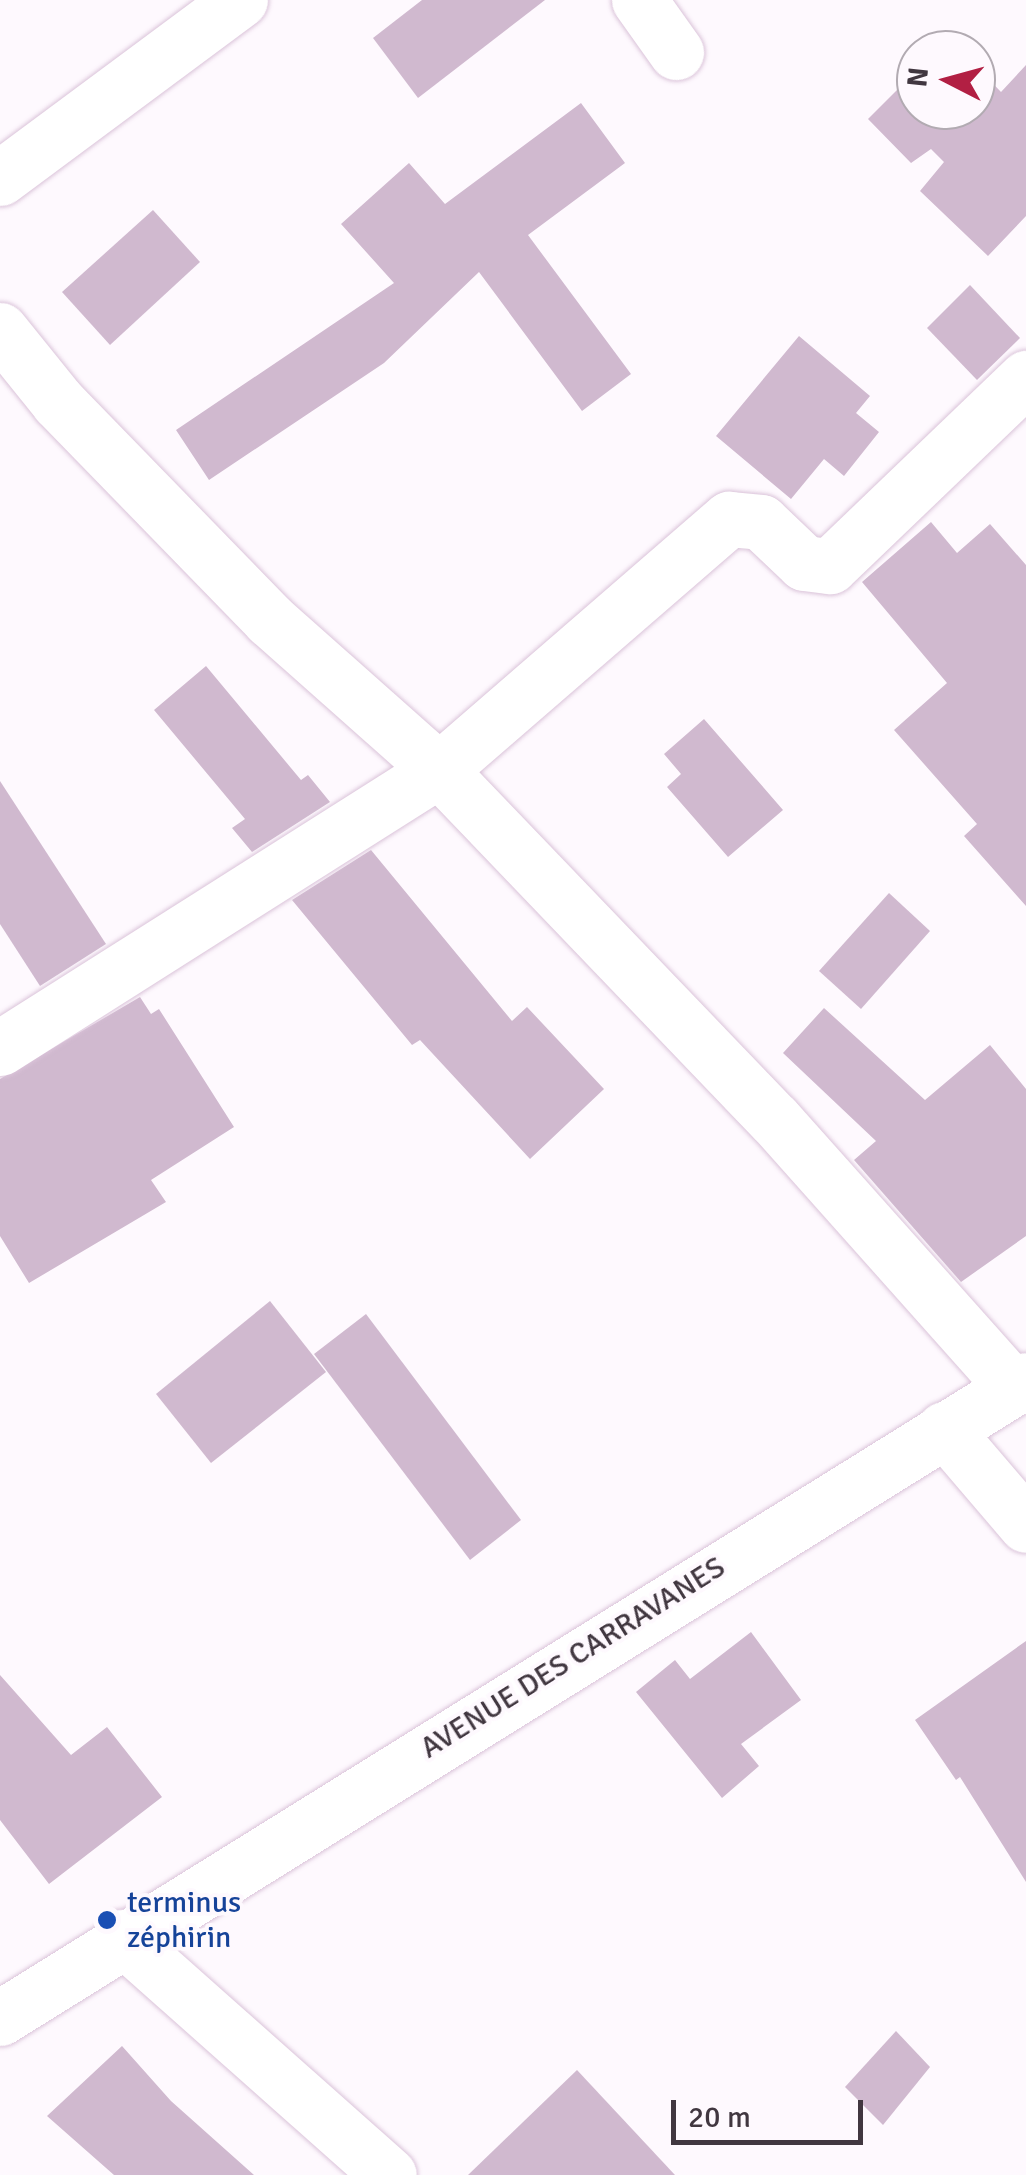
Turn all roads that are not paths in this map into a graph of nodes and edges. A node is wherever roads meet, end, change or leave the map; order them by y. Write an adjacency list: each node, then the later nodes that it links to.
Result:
1 (240, 0): 4 (street)
2 (638, 0): 3 (street)
3 (676, 52)
4 (0, 178)
5 (0, 330): 7 (street)
6 (1026, 378): 7 (street)
7 (439, 770): 8 (street); 9 (street)
8 (0, 1048)
9 (1020, 1384): 10 (street, AVENUE DES CARRAVANES)
10 (944, 1429): 11 (street); 12 (street, AVENUE DES CARRAVANES)
11 (1026, 1525)
12 (120, 1937): 13 (street, AVENUE DES CARRAVANES); 14 (street)
13 (0, 2018)
14 (389, 2175)

